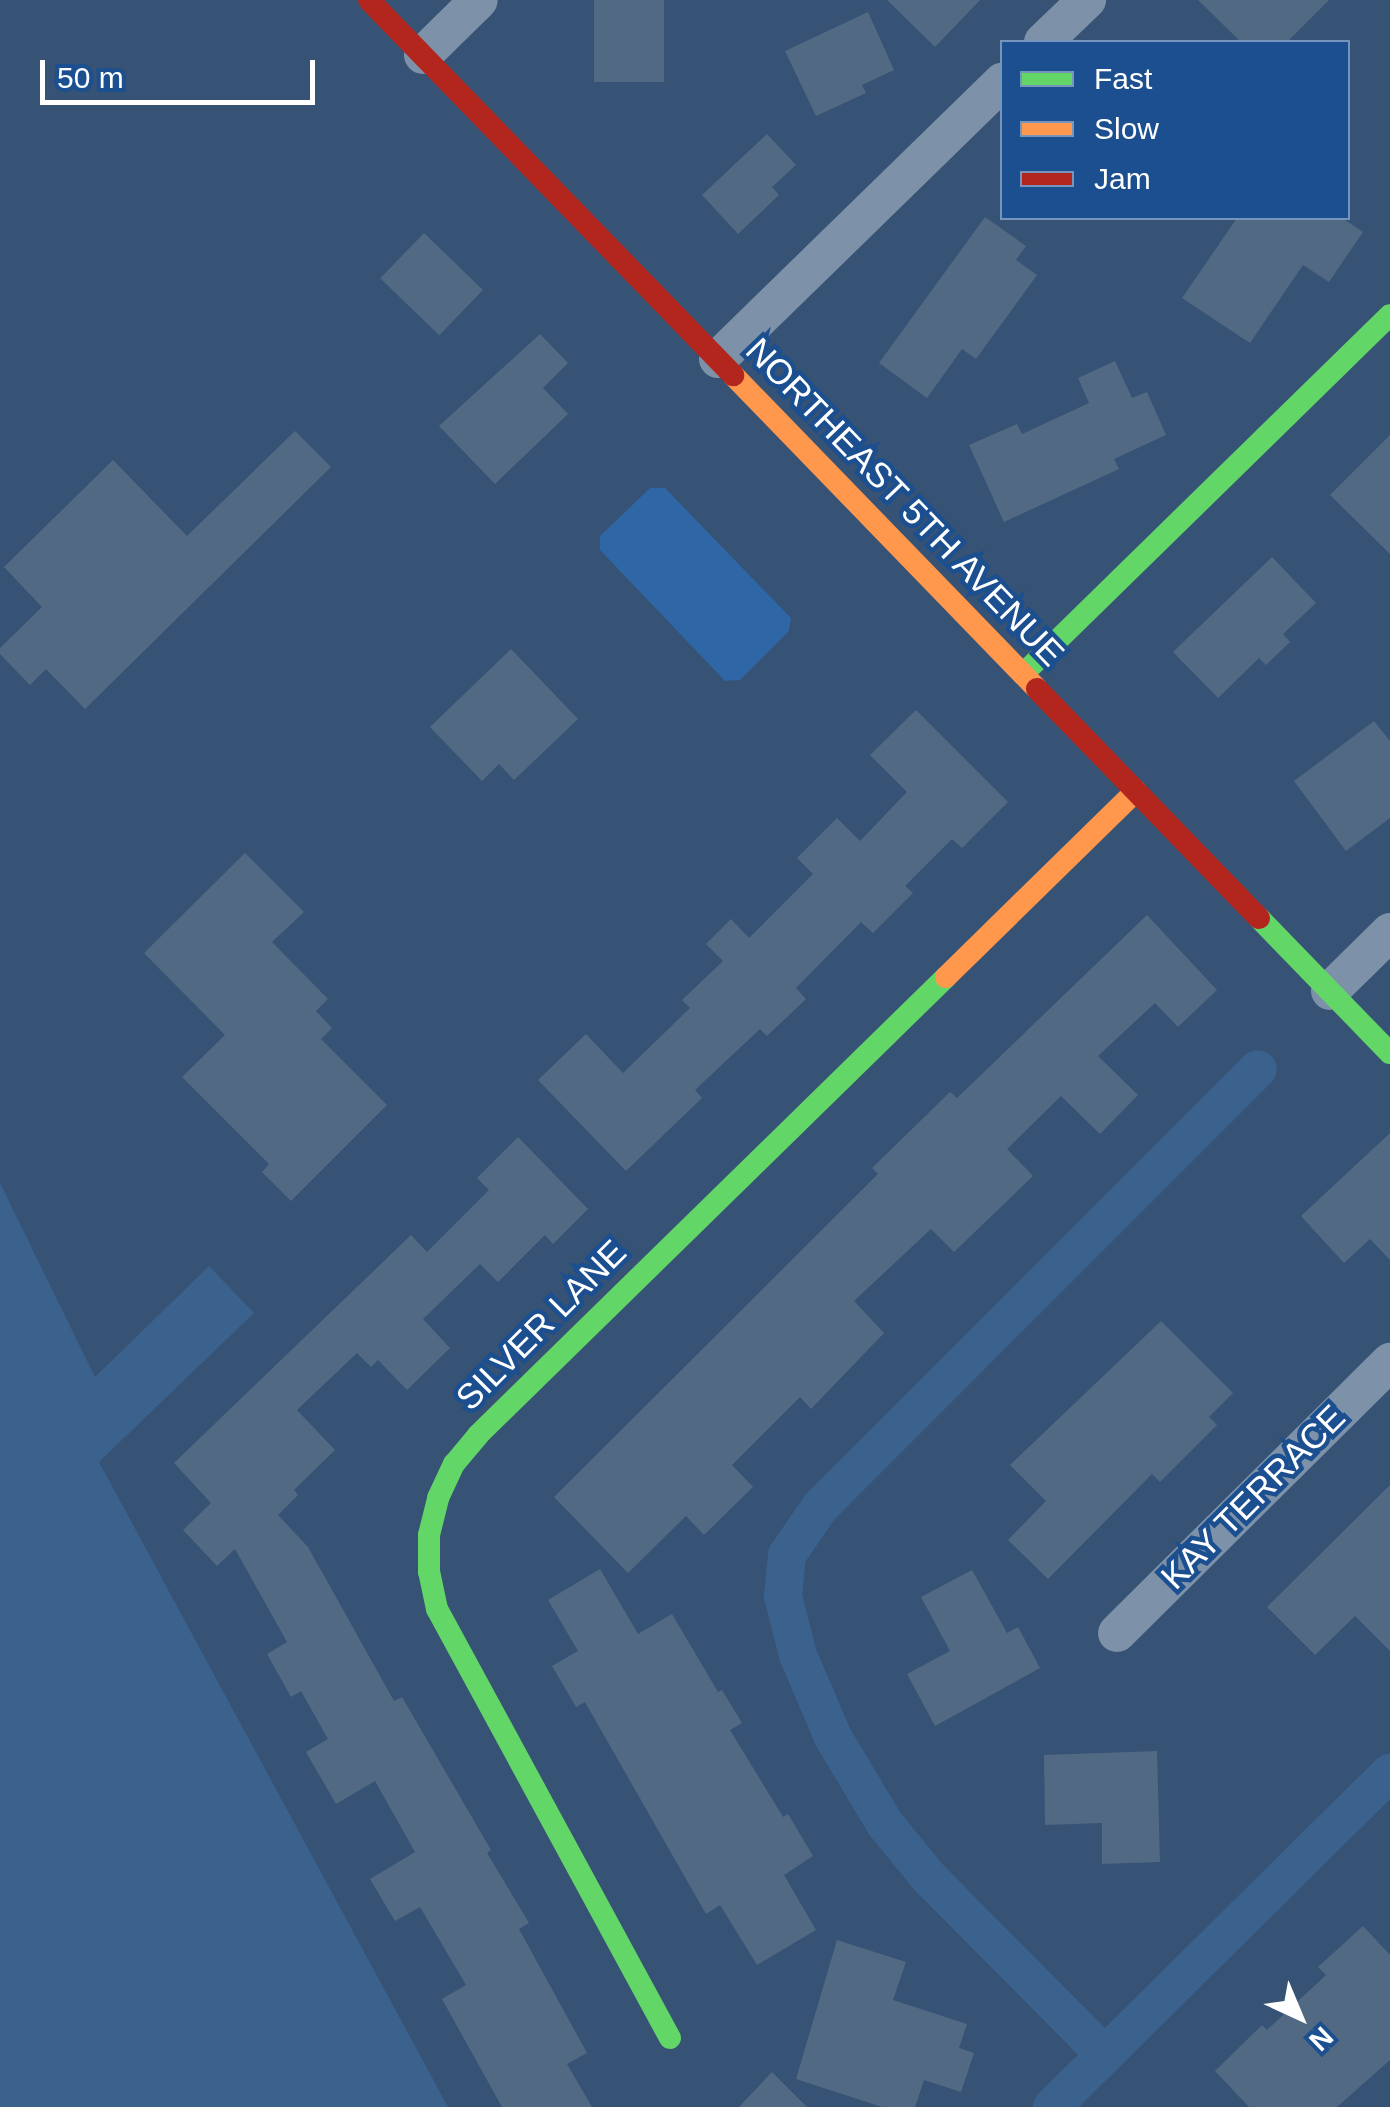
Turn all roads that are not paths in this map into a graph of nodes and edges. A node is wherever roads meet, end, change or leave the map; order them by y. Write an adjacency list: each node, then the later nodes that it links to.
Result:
1 (369, 0): 5 (street, NORTHEAST 5TH AVENUE)
2 (479, 0): 5 (street)
3 (1087, 0): 4 (street)
4 (1045, 40)
5 (423, 55): 8 (street, NORTHEAST 5TH AVENUE)
6 (1000, 84): 8 (street)
7 (1390, 315): 9 (street)
8 (718, 359): 9 (street, NORTHEAST 5TH AVENUE)
9 (1024, 674): 10 (street, NORTHEAST 5TH AVENUE)
10 (1136, 791): 12 (street, NORTHEAST 5TH AVENUE); 16 (street, SILVER LANE)
11 (1390, 932): 12 (street)
12 (1330, 991): 13 (street, NORTHEAST 5TH AVENUE)
13 (1390, 1053)
14 (1390, 1362): 15 (street, KAY TERRACE)
15 (1117, 1633)
16 (670, 2038)

